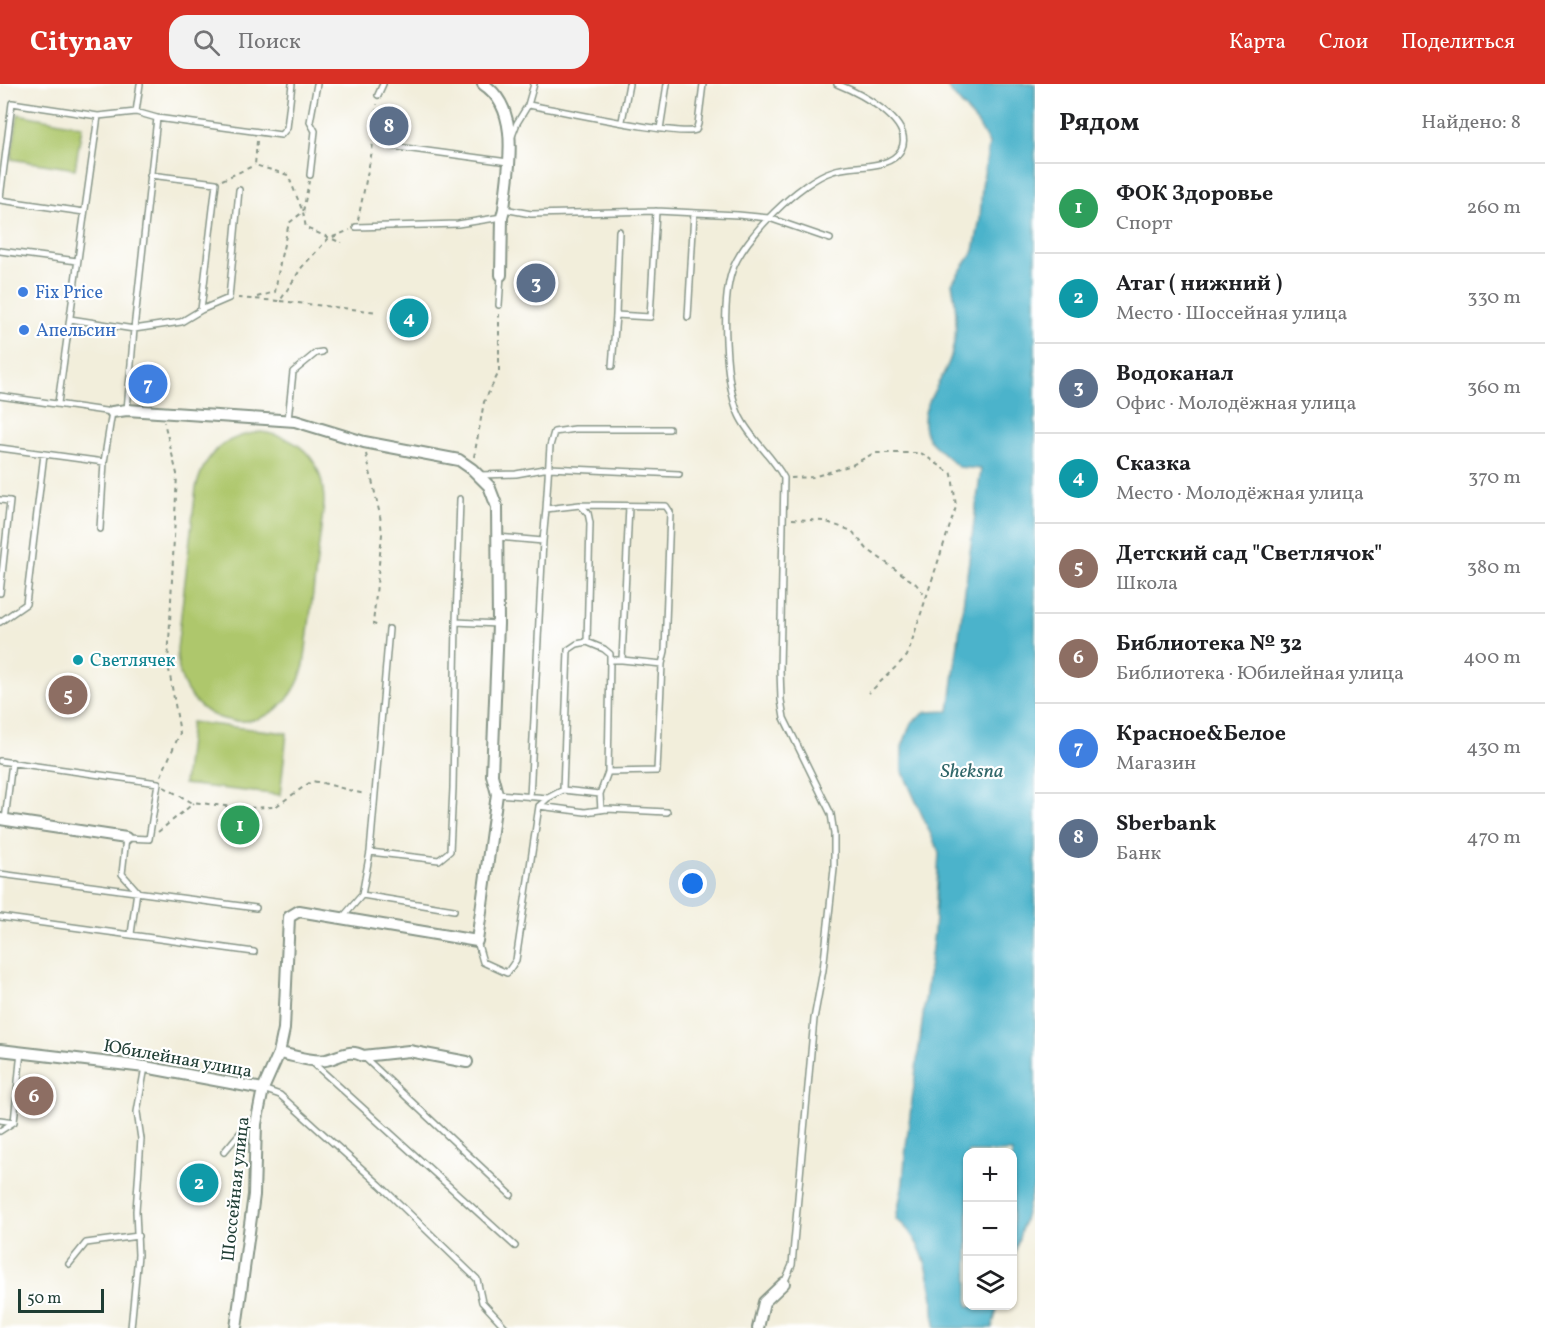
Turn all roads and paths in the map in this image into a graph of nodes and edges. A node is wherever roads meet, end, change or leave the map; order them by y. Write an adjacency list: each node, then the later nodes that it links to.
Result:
1 (140, 84): 13 (lane)
2 (292, 84): 18 (lane)
3 (317, 84): 24 (lane)
4 (383, 84): 11 (lane)
5 (483, 84): 19 (street)
6 (534, 84): 12 (lane)
7 (629, 84): 16 (lane)
8 (667, 84): 17 (lane)
9 (703, 84): 17 (lane)
10 (837, 84): 33 (lane)
11 (378, 95): 34 (path)
12 (528, 105): 16 (lane); 19 (lane)
13 (136, 112): 14 (lane); 15 (lane)
14 (98, 116): 27 (lane); 29 (lane)
15 (157, 118): 18 (lane); 23 (lane)
16 (621, 121): 17 (lane)
17 (660, 129)
18 (258, 132): 22 (path)
19 (509, 143): 21 (street)
20 (390, 146): 21 (lane)
21 (508, 162): 31 (street)
22 (255, 165): 25 (path); 30 (path)
23 (150, 175): 25 (lane); 51 (lane)
24 (310, 176): 30 (path)
25 (216, 183): 46 (lane)
26 (238, 190): 42 (lane)
27 (0, 199): 29 (lane)
28 (656, 211): 31 (lane); 32 (lane); 48 (lane)
29 (84, 212): 40 (lane)
30 (303, 212): 36 (path); 43 (path)
31 (503, 213): 34 (lane); 41 (street)
32 (694, 213): 33 (lane); 49 (lane)
33 (769, 218): 37 (lane); 68 (lane)
34 (356, 227): 36 (path)
35 (619, 231): 48 (lane)
36 (332, 237): 38 (path); 44 (path)
37 (830, 239)
38 (342, 243)
39 (0, 251): 40 (lane)
40 (77, 261): 50 (lane)
41 (501, 275): 45 (lane)
42 (230, 298): 43 (path); 46 (lane)
43 (254, 298): 44 (path)
44 (280, 301): 47 (path)
45 (499, 305): 66 (path)
46 (201, 310): 51 (lane)
47 (378, 312)
48 (616, 315): 53 (lane)
49 (688, 317)
50 (70, 319): 51 (lane); 55 (lane)
51 (135, 329): 56 (lane)
52 (322, 352): 59 (lane)
53 (612, 366)
54 (0, 396): 55 (lane)
55 (58, 403): 57 (lane)
56 (127, 410): 57 (street); 58 (street)
57 (112, 412): 64 (lane)
58 (161, 413): 59 (street); 92 (path)
59 (288, 420): 61 (street)
60 (669, 429): 65 (lane)
61 (364, 442): 66 (street); 83 (path)
62 (0, 448): 63 (lane)
63 (44, 454): 64 (lane); 80 (lane)
64 (104, 462): 75 (lane)
65 (549, 468): 66 (lane); 67 (lane); 73 (lane)
66 (475, 472): 76 (street)
67 (679, 474)
68 (784, 478): 74 (lane); 79 (path)
69 (460, 499): 81 (lane)
70 (0, 500): 78 (lane)
71 (580, 505): 72 (lane); 73 (lane); 84 (lane)
72 (629, 506): 86 (lane); 87 (lane)
73 (546, 509): 77 (lane)
74 (784, 518): 79 (path); 134 (lane)
75 (100, 529)
76 (496, 537): 77 (lane); 82 (street)
77 (543, 541): 97 (lane)
78 (0, 593)
79 (926, 597): 88 (path)
80 (0, 622)
81 (456, 622): 82 (lane); 106 (lane)
82 (498, 624): 94 (street)
83 (389, 629): 96 (lane)
84 (586, 642): 85 (lane); 93 (lane)
85 (610, 660): 86 (lane); 91 (lane)
86 (622, 660): 87 (lane)
87 (662, 664): 91 (lane)
88 (869, 693)
89 (0, 761): 90 (lane)
90 (12, 762): 92 (lane); 103 (lane)
91 (608, 772): 95 (lane)
92 (158, 783): 99 (path); 105 (lane)
93 (564, 790): 95 (lane); 98 (lane)
94 (497, 794): 97 (lane); 115 (street)
95 (600, 794): 101 (lane)
96 (375, 795): 99 (path); 106 (lane)
97 (530, 797): 98 (lane)
98 (548, 798): 100 (lane)
99 (195, 802): 105 (path)
100 (539, 806): 101 (lane); 115 (lane)
101 (601, 810): 102 (lane)
102 (667, 812)
103 (3, 819): 104 (street)
104 (126, 838): 105 (lane); 108 (lane)
105 (149, 839)
106 (370, 852): 109 (lane)
107 (0, 874): 108 (lane)
108 (137, 891): 110 (lane); 114 (lane)
109 (362, 895): 111 (lane); 113 (lane)
110 (256, 908)
111 (454, 910)
112 (0, 917): 114 (lane)
113 (342, 919): 115 (street); 119 (street)
114 (131, 934): 116 (lane)
115 (477, 942)
116 (254, 952)
117 (0, 1050): 118 (street, Юбилейная улица)
118 (21, 1051): 123 (street, Юбилейная улица); 126 (lane)
119 (279, 1053): 121 (street, Юбилейная улица); 124 (street, Юбилейная улица)
120 (363, 1056): 121 (street, Юбилейная улица); 122 (street, Юбилейная улица); 130 (lane)
121 (308, 1058): 132 (lane)
122 (467, 1062)
123 (145, 1067): 124 (street, Юбилейная улица); 131 (lane)
124 (263, 1089): 127 (street, Шоссейная улица); 137 (lane)
125 (0, 1120): 126 (lane)
126 (14, 1122): 128 (lane)
127 (256, 1124): 129 (lane); 136 (street, Шоссейная улица)
128 (0, 1131)
129 (224, 1152)
130 (511, 1195)
131 (138, 1236): 133 (lane); 135 (lane)
132 (514, 1246)
133 (69, 1264)
134 (784, 1283): 138 (street)
135 (131, 1328)
136 (236, 1328)
137 (506, 1328)
138 (758, 1328)

